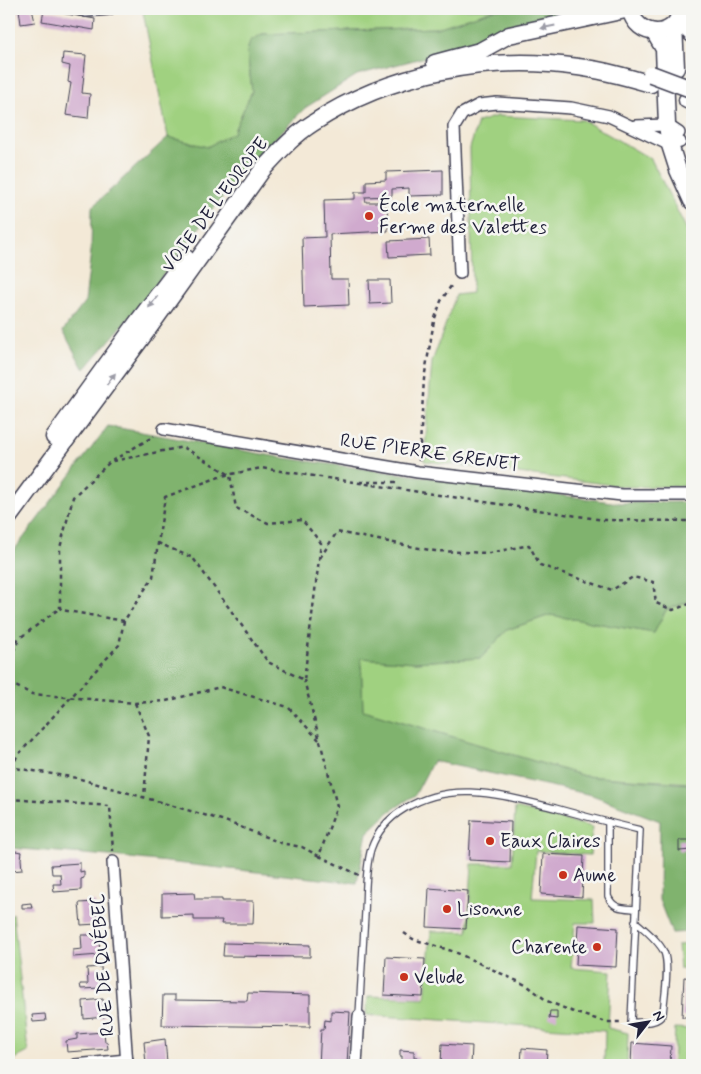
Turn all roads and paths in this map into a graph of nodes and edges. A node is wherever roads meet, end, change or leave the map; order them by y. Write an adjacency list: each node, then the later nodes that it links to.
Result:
1 (78, 9): 2 (street)
2 (109, 9)
3 (630, 9): 5 (main road); 7 (main road, one-way to 7)
4 (681, 15): 5 (main road); 6 (main road); 11 (main road)
5 (654, 32): 11 (main road)
6 (692, 34)
7 (435, 64): 8 (main road, VOIE DE L'EUROPE); 20 (main road, VOIE DE L'EUROPE, one-way to 20)
8 (651, 79): 9 (main road, VOIE DE L'EUROPE, bridge); 21 (main road, VOIE DE L'EUROPE, one-way to 8)
9 (691, 95)
10 (633, 126): 11 (street); 11 (street); 14 (street)
11 (674, 136): 12 (main road); 13 (main road)
12 (692, 175)
13 (692, 201)
14 (460, 273): 17 (path)
15 (164, 429): 16 (path); 17 (street, RUE PIERRE GRENET)
16 (113, 460): 18 (path); 26 (path)
17 (418, 472): 19 (street, RUE PIERRE GRENET)
18 (230, 475): 22 (path); 23 (path); 24 (path)
19 (692, 495)
20 (9, 500)
21 (9, 516)
22 (692, 520)
23 (158, 543): 27 (path); 31 (path)
24 (319, 559): 25 (path); 31 (path)
25 (692, 603)
26 (60, 608): 27 (path); 28 (path)
27 (124, 621): 33 (path)
28 (22, 636): 29 (path); 30 (path)
29 (9, 646)
30 (9, 658)
31 (304, 680): 35 (path)
32 (9, 683): 33 (path)
33 (72, 696): 34 (path); 36 (path)
34 (135, 702): 35 (path); 38 (path)
35 (320, 741): 41 (path)
36 (10, 767): 37 (path); 38 (path)
37 (9, 775)
38 (144, 797): 41 (path)
39 (9, 799): 42 (path)
40 (608, 822): 43 (lane); 44 (lane); 44 (lane)
41 (319, 856): 43 (path)
42 (114, 862): 49 (street, RUE DE QUÉBEC)
43 (367, 879): 47 (lane)
44 (636, 909): 45 (lane)
45 (635, 921): 48 (lane); 48 (lane)
46 (404, 933): 48 (path)
47 (358, 1016): 51 (street)
48 (631, 1022)
49 (127, 1063): 50 (street)
50 (74, 1065)
51 (356, 1065)

